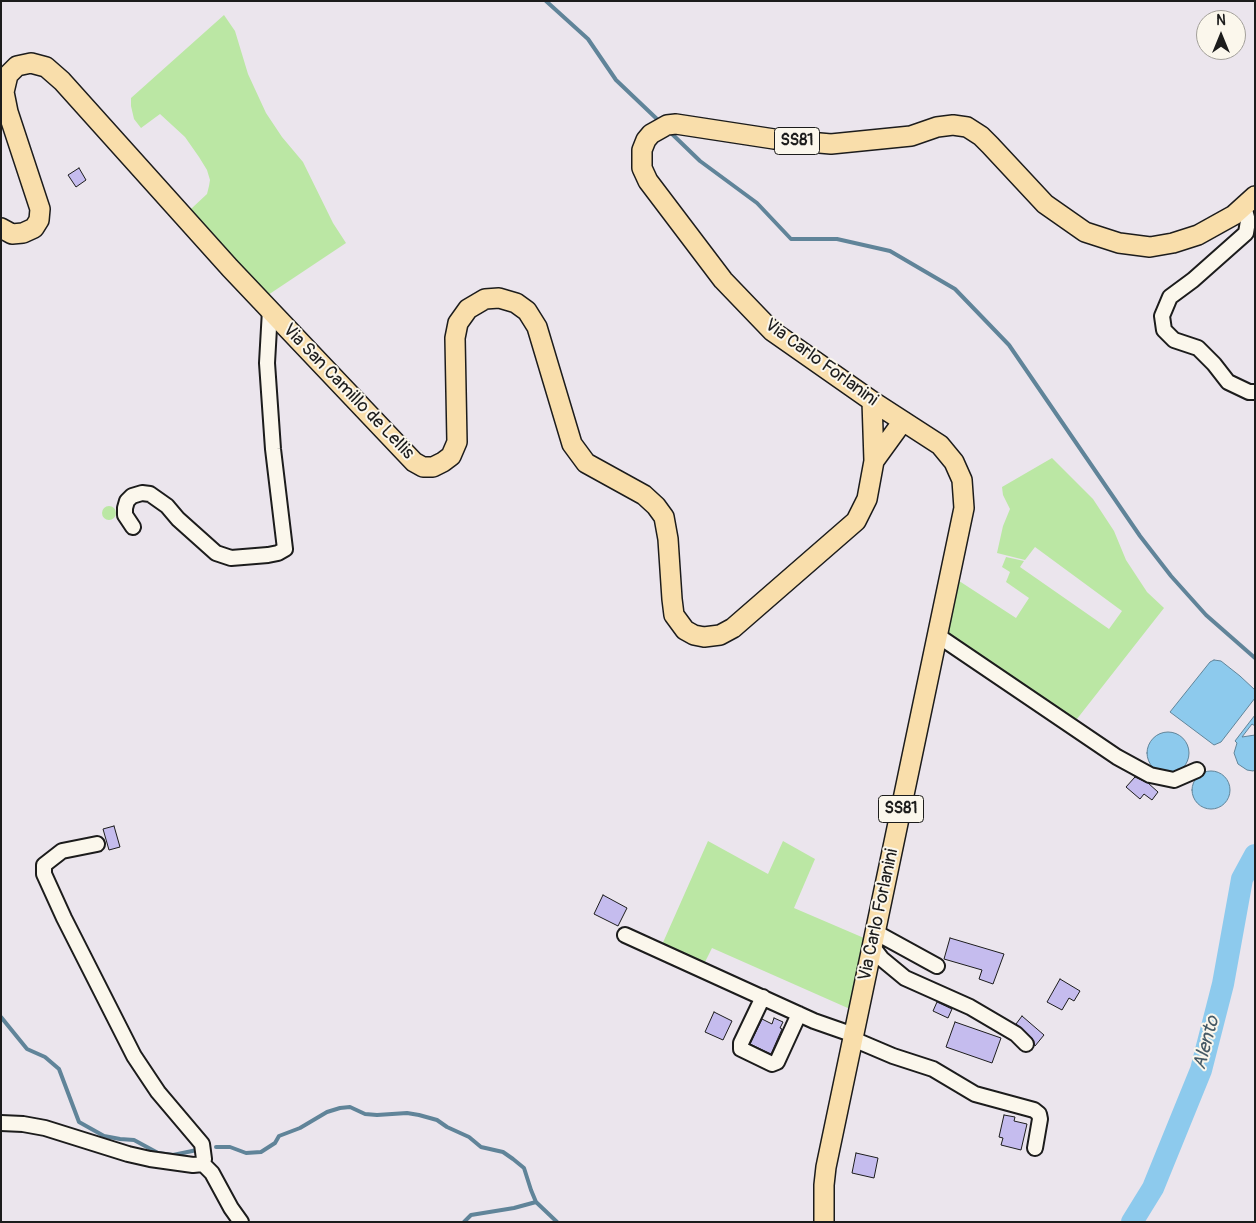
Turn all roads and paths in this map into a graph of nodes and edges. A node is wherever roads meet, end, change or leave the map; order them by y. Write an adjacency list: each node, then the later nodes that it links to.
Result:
1 (1249, 201): 4 (street); 5 (main road, Via Carlo Forlanini / SS81)
2 (1, 228): 3 (main road, Via San Camillo de Lellis)
3 (270, 310): 7 (main road, Via San Camillo de Lellis); 8 (street)
4 (1255, 392)
5 (872, 401): 6 (main road, Via Carlo Forlanini / SS81); 7 (main road, Via San Camillo de Lellis)
6 (903, 421): 7 (main road, Via San Camillo de Lellis); 9 (main road, Via Carlo Forlanini / SS81)
7 (874, 461)
8 (133, 527)
9 (937, 635): 10 (street); 13 (main road, Via Carlo Forlanini / SS81)
10 (1197, 770)
11 (97, 844): 21 (street)
12 (625, 935): 15 (street)
13 (874, 939): 14 (street); 17 (main road, Via Carlo Forlanini / SS81); 18 (street)
14 (937, 966)
15 (763, 997): 16 (street); 16 (street)
16 (799, 1014): 17 (street)
17 (853, 1037): 20 (street); 22 (main road, Via Carlo Forlanini / SS81)
18 (1026, 1044)
19 (1, 1123): 21 (street)
20 (1035, 1148)
21 (203, 1164): 23 (street)
22 (826, 1218)
23 (241, 1222)

